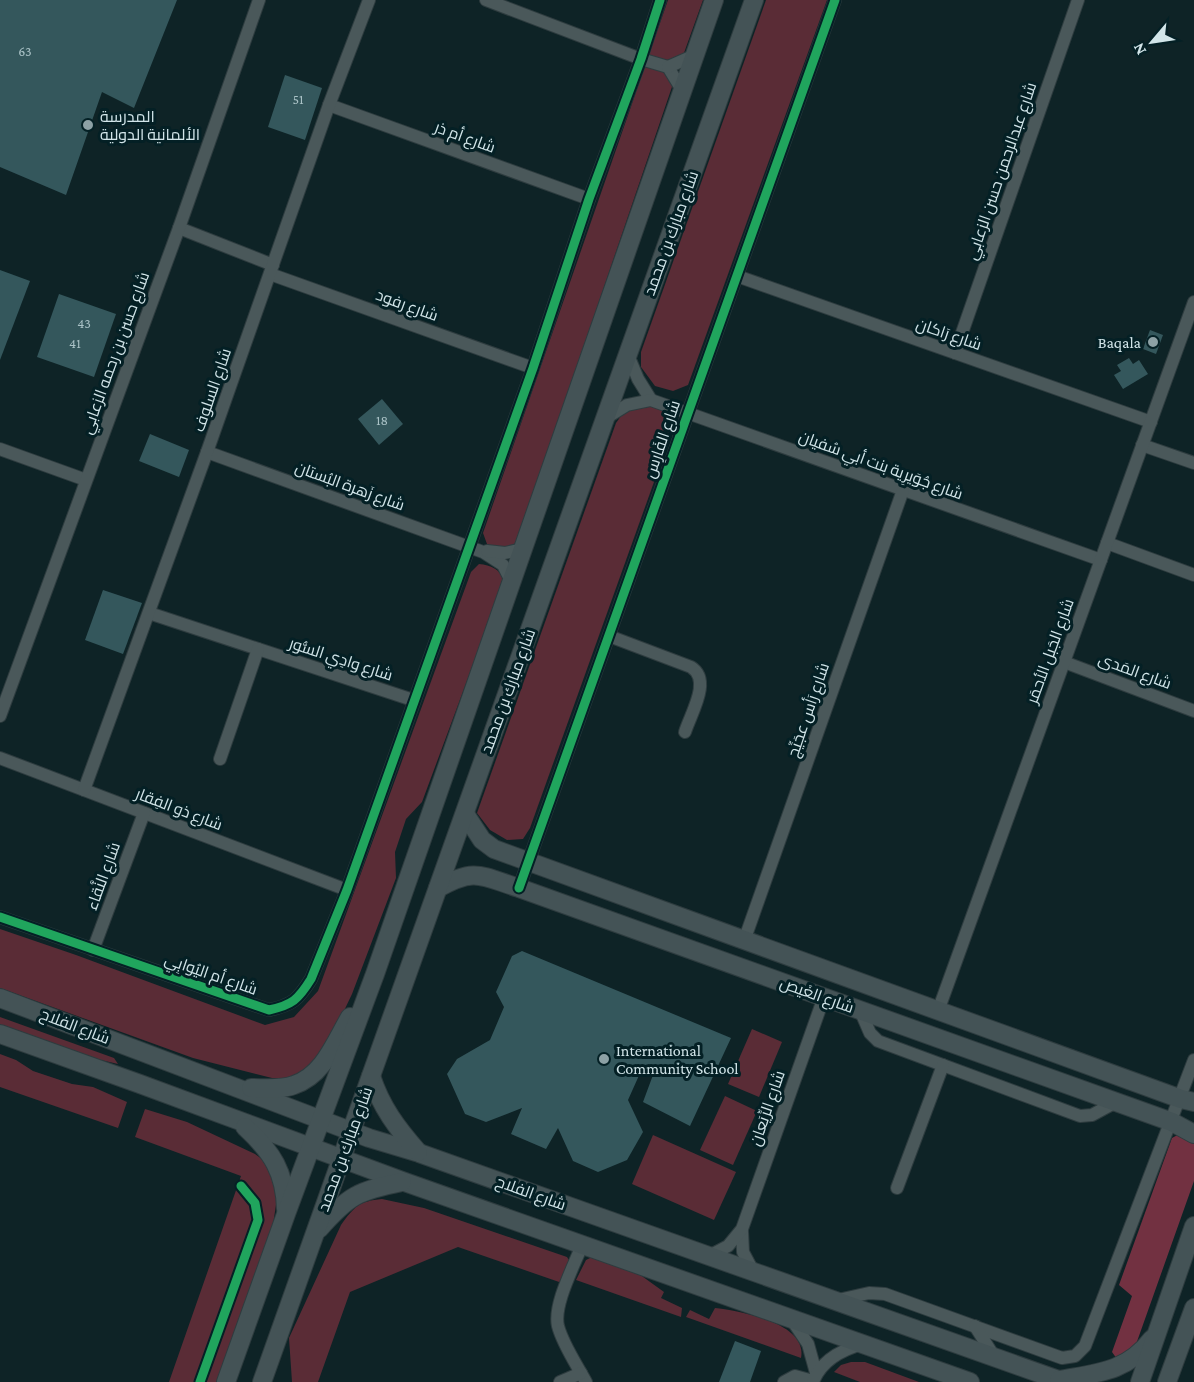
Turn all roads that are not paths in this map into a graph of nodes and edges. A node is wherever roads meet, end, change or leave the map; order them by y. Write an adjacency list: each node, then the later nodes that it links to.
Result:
1 (259, 0): 15 (street, شارع حسن بن رحمه الزعابي)
2 (369, 0): 13 (street, شارع السلوف)
3 (486, 0): 10 (street)
4 (660, 0): 10 (street, شارع أم اليُوابِي)
5 (714, 0): 9 (main road, شارع مبارك بن محمد)
6 (754, 0): 21 (main road, شارع مبارك بن محمد)
7 (836, 0): 17 (street, شارع الفَارِس)
8 (1078, 0): 20 (street, شارع عبدالرحمن حسن الزعابي)
9 (693, 56): 11 (street); 12 (main road, شارع مبارك بن محمد)
10 (641, 59): 11 (street); 14 (street, شارع أم اليُوابِي)
11 (668, 67): 12 (street)
12 (682, 90): 35 (main road, شارع مبارك بن محمد)
13 (329, 105): 14 (street, شارع أم ذر); 16 (street, شارع السلوف)
14 (589, 199): 22 (street, شارع أم اليُوابِي)
15 (179, 228): 16 (street, شارع رفود); 31 (street, شارع حسن بن رحمه الزعابي)
16 (272, 269): 22 (street, شارع رفود); 29 (street, شارع السلوف)
17 (737, 276): 20 (street, شارع رَاكان); 24 (street, شارع الفَارِس)
18 (1194, 302): 19 (street, شارع الجَبل الأحمَر)
19 (1191, 322): 26 (street, شارع الجَبل الأحمَر)
20 (955, 353): 26 (street, شارع رَاكان)
21 (628, 355): 23 (street); 25 (main road, شارع مبارك بن محمد)
22 (533, 368): 34 (street, شارع أم اليُوابِي)
23 (651, 400): 24 (street, شارع جُوَيرِية بنت أبي سُفيان); 25 (street)
24 (687, 413): 32 (street, شارع جُوَيرِية بنت أبي سُفيان); 41 (street, شارع الفَارِس)
25 (606, 418): 52 (main road, شارع مبارك بن محمد)
26 (1150, 422): 27 (street, شارع الجَبل الأحمَر)
27 (1142, 445): 30 (street); 33 (street, شارع الجَبل الأحمَر)
28 (0, 449): 31 (street)
29 (207, 452): 34 (street, شارع زَهرة البُستان); 40 (street, شارع السلوف)
30 (1194, 463)
31 (86, 480): 45 (street, شارع حسن بن رحمه الزعابي)
32 (903, 490): 37 (street, شارع جُوَيرِية بنت أبي سُفيان); 58 (street, شارع رَأس عجَيِّج)
33 (1107, 543): 37 (street, شارع الجَبل الأحمَر); 38 (street)
34 (468, 546): 36 (street, شارع زَهرة البُستان); 44 (street, شارع أم اليُوابِي)
35 (522, 549): 36 (street, شارع زَهرة البُستان); 39 (main road, شارع مبارك بن محمد)
36 (483, 552): 39 (street, شارع زَهرة البُستان)
37 (1101, 560): 43 (street, شارع الجَبل الأحمَر)
38 (1194, 574)
39 (511, 581): 60 (main road, شارع مبارك بن محمد)
40 (149, 613): 42 (street, شارع وادِي السُّور); 50 (street, شارع السلوف)
41 (609, 636): 47 (street); 53 (street, شارع الفَارِس)
42 (258, 649): 44 (street, شارع وادِي السُّور); 49 (street)
43 (1064, 662): 46 (street, شارع المَدى); 64 (street, شارع الجَبل الأحمَر)
44 (413, 700): 56 (street, شارع أم اليُوابِي)
45 (1, 708)
46 (1194, 711)
47 (685, 732)
48 (0, 758): 50 (street, شارع ذو الفِقار)
49 (220, 759)
50 (84, 790): 51 (street, شارع ذو الفِقار)
51 (144, 813): 56 (street, شارع ذو الفِقار); 59 (street, شارع النَّقاء)
52 (465, 814): 53 (main road, شارع الغَيص); 54 (main road, شارع مبارك بن محمد)
53 (528, 862): 55 (street, شارع الفَارِس); 58 (main road, شارع الغَيص)
54 (438, 888): 55 (main road, شارع الغَيص); 68 (main road, شارع مبارك بن محمد)
55 (519, 888): 61 (main road, شارع الغَيص)
56 (347, 890): 59 (street, شارع أم اليُوابِي)
57 (0, 917): 59 (street, شارع أم اليُوابِي)
58 (744, 941): 64 (main road, شارع الغَيص)
59 (93, 950)
60 (375, 974): 69 (main road); 72 (main road, شارع مبارك بن محمد)
61 (824, 997): 63 (main road, شارع الغَيص); 84 (street, شارع الرِّيَعان)
62 (0, 998): 69 (main road, شارع الفلاح)
63 (860, 1010): 67 (street); 71 (main road, شارع الغَيص)
64 (938, 1011): 70 (main road, شارع الغَيص)
65 (0, 1034): 73 (main road, شارع الفلاح)
66 (1194, 1060): 70 (street)
67 (943, 1065): 71 (street); 81 (street)
68 (371, 1076): 75 (main road, شارع مبارك بن محمد); 78 (main road)
69 (240, 1088): 72 (main road, شارع الفلاح)
70 (1187, 1101): 74 (street)
71 (1116, 1102): 74 (main road, شارع الغَيص)
72 (322, 1119): 75 (main road, شارع الفلاح); 77 (main road, شارع مبارك بن محمد)
73 (241, 1122): 77 (main road, شارع الفلاح); 82 (main road)
74 (1172, 1122): 76 (main road, شارع الغَيص); 92 (street)
75 (351, 1131): 78 (main road, شارع الفلاح); 79 (main road, شارع مبارك بن محمد)
76 (1194, 1134)
77 (311, 1148): 79 (main road, شارع الفلاح); 82 (main road, شارع مبارك بن محمد)
78 (419, 1153): 87 (main road, شارع الفلاح)
79 (341, 1159): 80 (main road, شارع الفلاح); 85 (main road, شارع مبارك بن محمد)
80 (402, 1181): 85 (main road); 86 (main road, شارع الفلاح)
81 (897, 1188)
82 (286, 1214): 100 (main road, شارع مبارك بن محمد)
83 (1194, 1227): 93 (main road)
84 (742, 1229): 87 (street, شارع الرِّيَعان); 88 (street, شارع الرِّيَعان)
85 (314, 1235): 101 (main road, شارع مبارك بن محمد)
86 (582, 1245): 91 (main road, شارع الفلاح); 97 (street)
87 (709, 1256): 88 (main road, شارع الفلاح)
88 (753, 1272): 89 (main road, شارع الفلاح)
89 (834, 1301): 92 (street); 96 (main road, شارع الفلاح)
90 (1194, 1308): 95 (main road)
91 (792, 1320): 94 (main road, شارع الفلاح); 98 (street)
92 (975, 1326): 96 (street)
93 (1155, 1335): 99 (main road); 105 (main road)
94 (863, 1344): 98 (street); 104 (main road, شارع الفلاح)
95 (1181, 1346): 106 (main road); 107 (main road)
96 (995, 1358): 99 (main road, شارع الفلاح)
97 (583, 1377): 102 (street)
98 (814, 1378): 103 (street)
99 (1062, 1381)
100 (226, 1382)
101 (262, 1382)
102 (560, 1382)
103 (784, 1382)
104 (970, 1382)
105 (1140, 1382)
106 (1167, 1382)
107 (1184, 1382)

